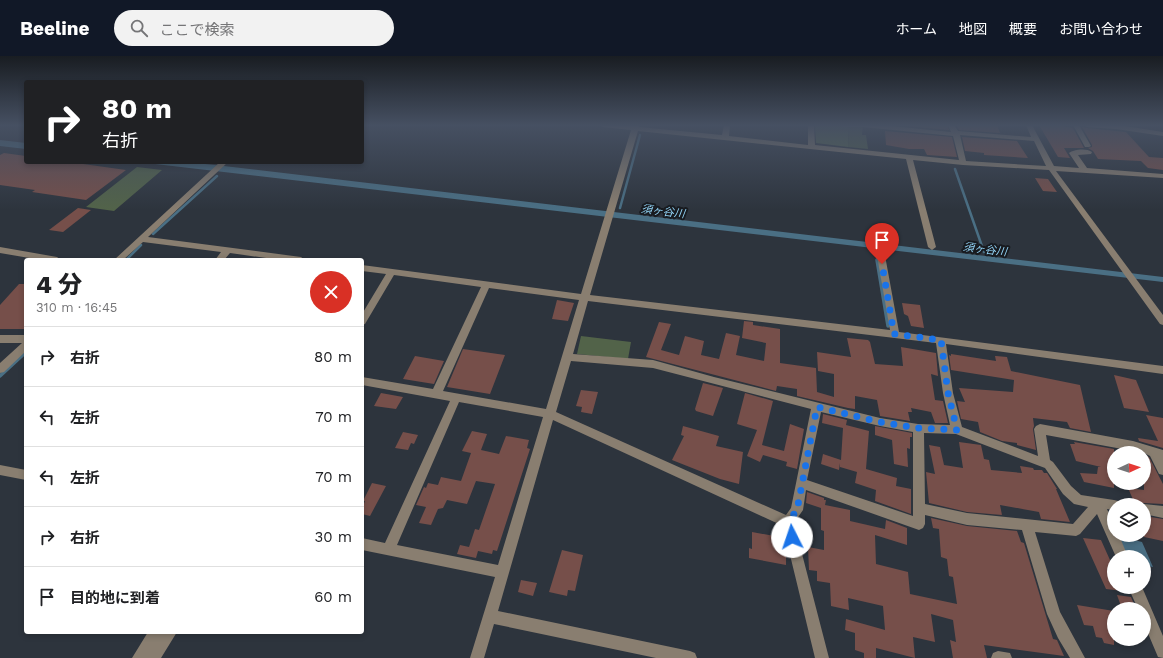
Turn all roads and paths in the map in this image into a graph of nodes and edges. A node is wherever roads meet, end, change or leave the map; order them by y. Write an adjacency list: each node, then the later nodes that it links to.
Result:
1 (628, 153): 24 (street)
2 (865, 153): 6 (street)
3 (961, 153): 7 (street)
4 (1044, 153): 9 (street)
5 (1073, 153): 10 (street)
6 (908, 158): 7 (street); 13 (street)
7 (964, 163): 9 (street)
8 (222, 164): 12 (street)
9 (1051, 168): 10 (street); 26 (street)
10 (1084, 170): 11 (street)
11 (1163, 176)
12 (141, 238): 15 (street); 18 (street)
13 (932, 247)
14 (0, 250): 17 (street)
15 (228, 250): 19 (street); 20 (street)
16 (880, 250): 27 (street)
17 (46, 258)
18 (120, 258)
19 (222, 258)
20 (286, 258)
21 (364, 268): 22 (street)
22 (392, 272): 23 (street); 25 (street)
23 (486, 285): 24 (street); 36 (street)
24 (585, 298): 27 (street); 32 (street)
25 (364, 319)
26 (1163, 322)
27 (894, 334): 30 (street)
28 (0, 339): 29 (street)
29 (24, 339)
30 (941, 340): 34 (street); 41 (street)
31 (24, 347): 33 (street)
32 (567, 357): 38 (street); 39 (street)
33 (0, 369)
34 (1163, 370)
35 (364, 381): 36 (street)
36 (436, 394): 37 (street)
37 (456, 398): 39 (street); 56 (street)
38 (817, 407): 40 (street); 47 (street)
39 (550, 414): 53 (street); 58 (street)
40 (918, 428): 41 (street); 50 (street)
41 (957, 430): 43 (street)
42 (1159, 454): 43 (street); 45 (street)
43 (1045, 463): 48 (street)
44 (0, 470): 46 (street)
45 (1163, 470)
46 (24, 475)
47 (801, 484): 50 (street); 53 (street)
48 (1098, 503): 49 (street); 54 (street); 57 (street)
49 (1107, 504)
50 (918, 508): 54 (street)
51 (1151, 510): 52 (street)
52 (1163, 512)
53 (788, 522): 68 (street)
54 (1027, 526): 71 (street)
55 (364, 544): 56 (street)
56 (389, 549): 58 (street)
57 (1119, 550)
58 (503, 572): 60 (street)
59 (1138, 594): 63 (street)
60 (490, 616): 66 (street); 67 (street)
61 (155, 634): 64 (street)
62 (169, 634): 65 (street)
63 (1163, 652)
64 (139, 658)
65 (153, 658)
66 (477, 658)
67 (690, 658)
68 (822, 658)
69 (998, 658): 70 (street)
70 (1005, 658)
71 (1078, 658)

